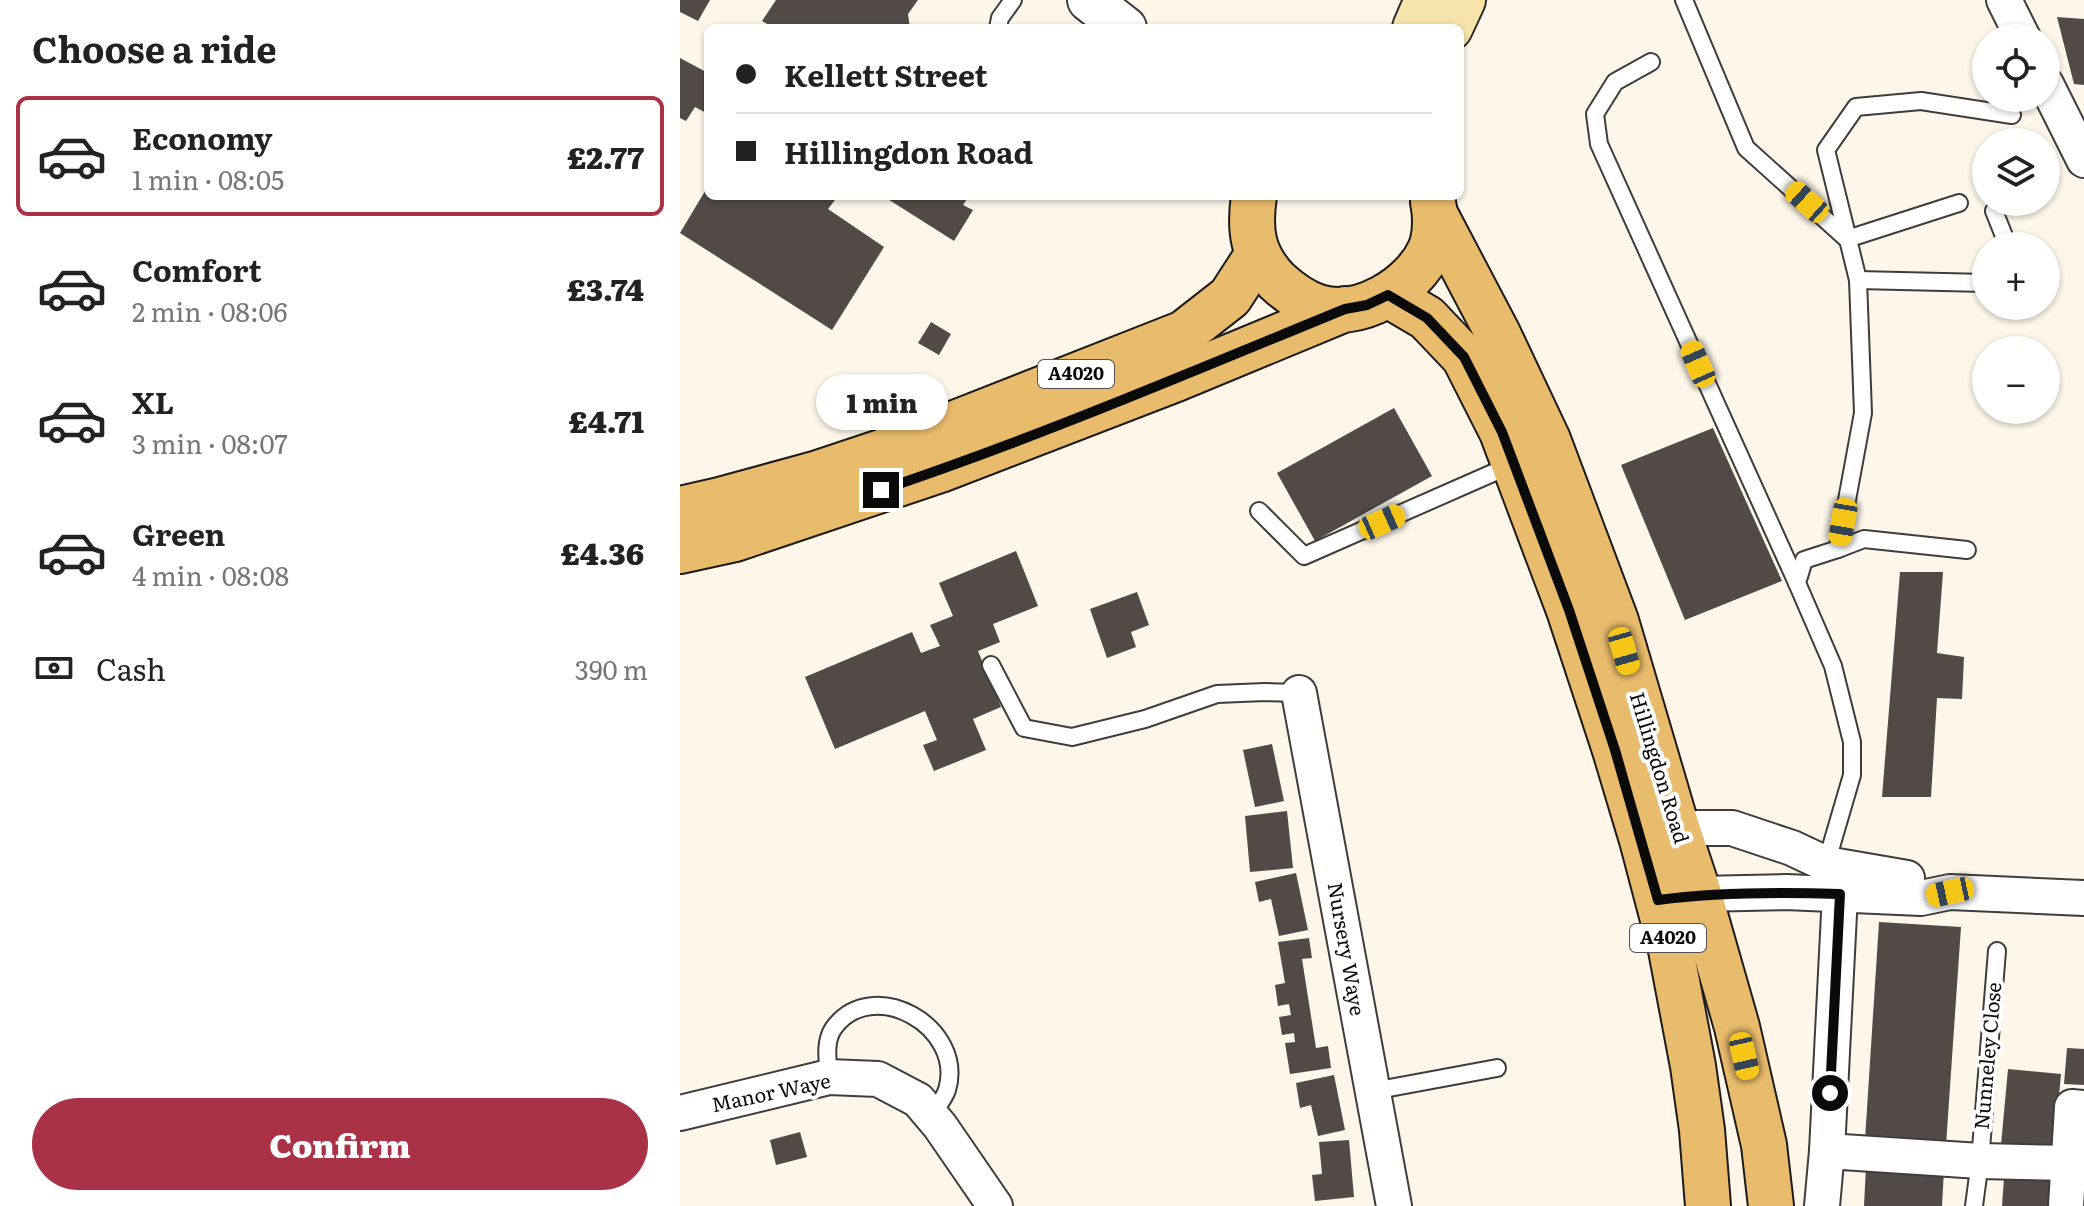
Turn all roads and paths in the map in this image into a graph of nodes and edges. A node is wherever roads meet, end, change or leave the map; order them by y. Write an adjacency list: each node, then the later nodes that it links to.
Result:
1 (1013, 0): 7 (lane)
2 (1089, 0): 8 (street)
3 (1427, 0): 9 (main road)
4 (1463, 0): 10 (main road)
5 (1684, 0): 20 (lane)
6 (2004, 0): 11 (street)
7 (999, 24)
8 (1120, 24)
9 (1417, 24)
10 (1452, 24)
11 (2016, 24)
12 (1651, 62): 32 (lane)
13 (2060, 102): 15 (street)
14 (2012, 115): 20 (lane)
15 (2074, 121): 16 (street)
16 (2084, 160)
17 (1253, 200): 21 (main road, A4020)
18 (1959, 203): 20 (lane)
19 (1434, 206): 24 (main road, A4020); 35 (main road, Hillingdon Road / A4020)
20 (1847, 239): 22 (lane)
21 (1258, 254): 25 (main road, A4020); 27 (main road, A4020)
22 (1858, 280): 23 (lane); 29 (lane)
23 (1972, 283)
24 (1388, 295): 25 (main road, A4020); 26 (main road, Hillingdon Road / A4020)
25 (1345, 309): 31 (main road, A4020)
26 (1513, 464): 28 (lane); 35 (main road, Hillingdon Road / A4020)
27 (680, 509)
28 (1259, 511)
29 (1838, 549): 30 (lane); 32 (lane)
30 (1967, 550)
31 (680, 551)
32 (1797, 583): 36 (lane)
33 (991, 665): 34 (lane)
34 (1299, 693): 42 (street, Nursery Waye)
35 (1659, 834): 36 (street); 37 (main road, Hillingdon Road / A4020)
36 (1833, 879): 37 (street); 38 (street); 46 (street)
37 (1679, 897): 51 (main road, Hillingdon Road / A4020); 52 (main road, Hillingdon Road / A4020)
38 (2084, 898)
39 (1997, 951): 47 (lane, Nunneley Close)
40 (1497, 1068): 42 (lane)
41 (829, 1077): 44 (street, Manor Waye); 45 (street, Manor Waye); 45 (lane)
42 (1373, 1091): 50 (street, Nursery Waye)
43 (2084, 1108): 48 (street)
44 (680, 1113)
45 (931, 1115): 49 (street, Manor Waye)
46 (1827, 1151): 47 (street); 53 (street)
47 (1980, 1161): 48 (street); 54 (lane, Nunneley Close)
48 (2068, 1163): 55 (street)
49 (995, 1206)
50 (1394, 1206)
51 (1708, 1206)
52 (1771, 1206)
53 (1822, 1206)
54 (1974, 1206)
55 (2066, 1206)

